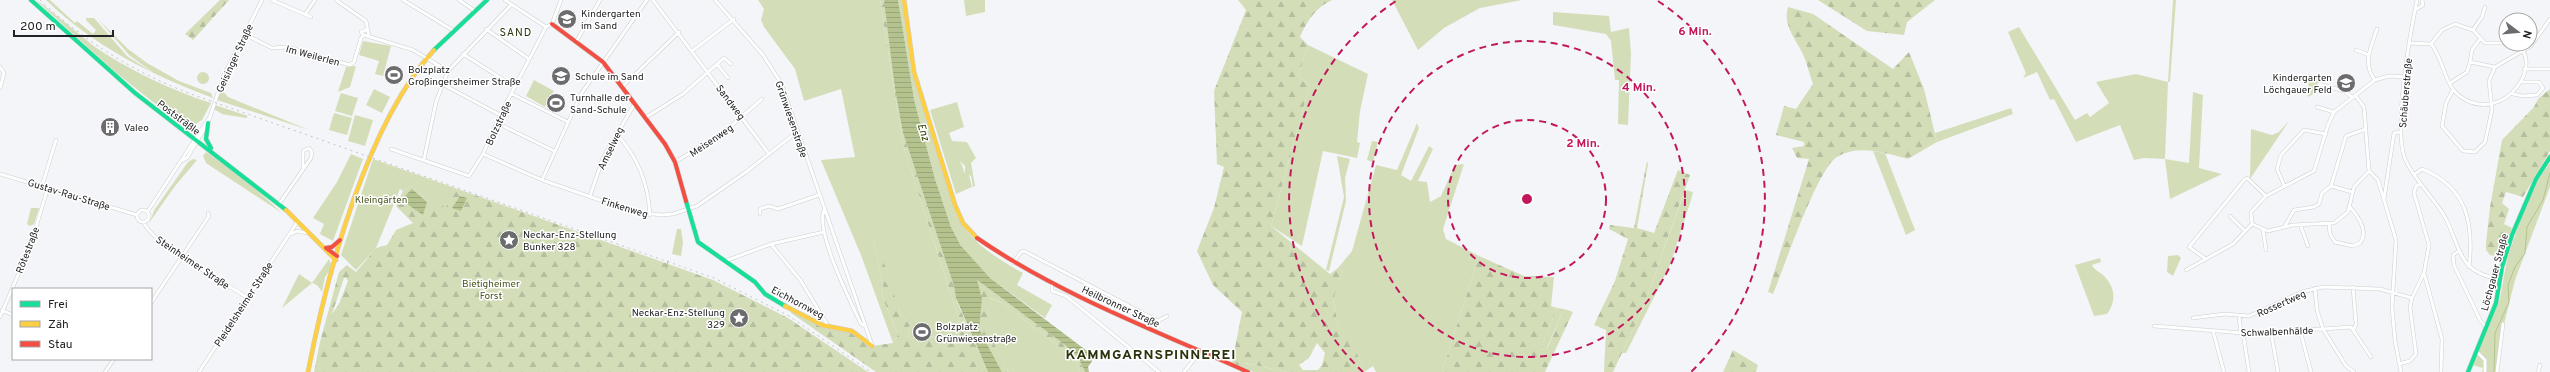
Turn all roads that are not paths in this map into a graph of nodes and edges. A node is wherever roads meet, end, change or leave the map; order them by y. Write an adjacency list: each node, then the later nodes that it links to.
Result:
1 (31, 0): 93 (main road, Poststräßle)
2 (262, 0): 34 (street, Geisinger Straße)
3 (272, 0): 22 (street)
4 (315, 0): 22 (street)
5 (336, 0): 29 (street)
6 (403, 0): 32 (street)
7 (459, 0): 21 (street)
8 (487, 0): 21 (main road)
9 (505, 0): 18 (street)
10 (561, 0): 26 (street)
11 (600, 0): 39 (street)
12 (647, 0): 50 (street)
13 (653, 0): 33 (street, Sandweg)
14 (715, 0): 24 (street, Grünwiesenstraße)
15 (904, 0): 149 (main road, Heilbronner Straße)
16 (2417, 0): 20 (street, Schäuberstraße)
17 (2422, 0): 20 (street, Schäuberstraße)
18 (511, 5): 27 (street); 30 (street)
19 (2485, 7): 31 (street)
20 (2415, 10): 40 (street, Schäuberstraße)
21 (475, 11): 32 (main road)
22 (306, 13): 23 (street)
23 (311, 17)
24 (734, 19): 44 (street); 88 (street, Grünwiesenstraße)
25 (2550, 19): 37 (street)
26 (552, 24): 27 (street); 39 (main road)
27 (546, 27): 49 (street, Bolzstraße)
28 (2377, 29): 47 (street)
29 (366, 30): 35 (street, Im Weilerlen); 36 (street)
30 (486, 30): 46 (street); 49 (street)
31 (2473, 30): 38 (street); 42 (street)
32 (454, 31): 48 (main road)
33 (679, 32): 44 (street, Sandweg); 67 (street)
34 (244, 34): 35 (street, Im Weilerlen); 81 (street, Geisinger Straße)
35 (363, 35): 36 (street)
36 (369, 37): 48 (street)
37 (2538, 37)
38 (2480, 39): 41 (street); 51 (street)
39 (576, 42): 50 (main road)
40 (2409, 43): 42 (street); 60 (street, Schäuberstraße)
41 (2498, 43)
42 (2431, 44): 64 (street)
43 (2356, 50): 47 (street)
44 (692, 51): 59 (street, Sandweg)
45 (2523, 52): 55 (street); 56 (street)
46 (463, 54): 58 (street); 68 (street)
47 (2369, 55): 62 (street)
48 (427, 58): 58 (street); 137 (main road)
49 (529, 59): 68 (street, Bolzstraße)
50 (603, 62): 67 (main road); 84 (street)
51 (2470, 62): 55 (street); 64 (street)
52 (718, 64): 53 (street); 59 (street); 61 (street)
53 (731, 64)
54 (0, 67): 69 (street)
55 (2495, 67): 77 (street)
56 (2524, 69): 57 (street); 63 (street)
57 (2550, 69)
58 (448, 70): 66 (street)
59 (708, 73): 82 (street); 83 (street, Sandweg)
60 (2406, 77): 62 (street); 89 (street, Schäuberstraße)
61 (728, 78)
62 (2375, 80): 73 (street)
63 (2520, 82): 72 (street); 72 (street)
64 (2450, 83): 70 (street)
65 (2319, 84): 74 (street)
66 (444, 85): 80 (street); 99 (street)
67 (623, 86): 76 (main road)
68 (515, 87): 71 (street, Bolzstraße)
69 (0, 88)
70 (2453, 90): 77 (street); 77 (street)
71 (512, 94): 80 (street, Bolzstraße); 84 (street)
72 (2513, 94): 77 (street)
73 (2355, 95): 74 (street); 87 (street)
74 (2352, 97): 79 (street)
75 (762, 99): 83 (street, Meisenweg)
76 (635, 103): 82 (main road); 90 (street, Amselweg)
77 (2492, 104)
78 (2317, 107): 79 (street)
79 (2334, 112): 91 (street)
80 (500, 115): 86 (street, Bolzstraße)
81 (208, 118): 85 (street, Geisinger Straße); 93 (street, Geisinger Straße)
82 (645, 118): 101 (main road)
83 (742, 118): 97 (street, Sandweg); 101 (street, Meisenweg)
84 (568, 122): 95 (street)
85 (208, 123): 93 (street, Geisinger Straße); 100 (main road)
86 (497, 123): 95 (street); 96 (street, Bolzstraße)
87 (2366, 129): 103 (street); 110 (street)
88 (797, 132): 97 (street, Finkenweg); 113 (street, Grünwiesenstraße)
89 (2401, 132): 105 (street, Schäuberstraße); 116 (street)
90 (616, 133): 114 (street, Amselweg); 125 (street)
91 (2326, 134): 108 (street); 108 (street)
92 (56, 140): 109 (street)
93 (196, 140): 100 (main road, Poststräßle); 121 (street)
94 (391, 149): 99 (street)
95 (554, 151): 106 (street)
96 (483, 154): 99 (street, Bolzstraße); 106 (street, Finkenweg)
97 (769, 154): 119 (street, Finkenweg)
98 (2550, 157): 153 (main road, Löchgauer Straße)
99 (424, 159)
100 (225, 160): 117 (main road, Poststräßle)
101 (675, 162): 119 (main road)
102 (303, 168): 102 (street); 117 (street)
103 (2369, 171): 112 (street); 116 (street)
104 (0, 174): 109 (street, Gustav-Rau-Straße)
105 (2415, 174): 107 (street, Schäuberstraße); 150 (street)
106 (542, 180): 114 (street, Finkenweg)
107 (2421, 184): 144 (street, Schäuberstraße); 152 (street)
108 (2284, 185): 115 (street)
109 (42, 186): 111 (street, Gustav-Rau-Straße)
110 (2331, 186): 112 (street); 132 (street)
111 (48, 187): 124 (street, Gustav-Rau-Straße); 162 (street, Rötestraße)
112 (2352, 192): 118 (street)
113 (819, 195): 120 (street, Grünwiesenstraße); 123 (street)
114 (590, 196): 125 (street, Finkenweg)
115 (2266, 196): 130 (street); 147 (street)
116 (2383, 202): 157 (street)
117 (279, 204): 127 (main road, Poststräßle)
118 (2350, 207): 129 (street); 129 (street)
119 (688, 210): 125 (street, Finkenweg); 148 (main road, Eichhornweg)
120 (824, 210): 135 (street, Grünwiesenstraße); 171 (street, Grünwiesenstraße)
121 (148, 211): 124 (street); 128 (street)
122 (208, 213): 145 (street)
123 (760, 214)
124 (137, 215): 128 (street)
125 (650, 215)
126 (2230, 216): 134 (street)
127 (298, 221): 136 (main road, Poststräßle); 138 (street, Pleidelsheimer Straße)
128 (144, 223): 145 (street, Steinheimer Straße)
129 (2329, 223): 131 (street)
130 (2252, 224): 133 (street); 134 (street)
131 (2300, 224): 132 (street); 141 (street)
132 (2285, 226): 133 (street)
133 (2263, 230): 143 (street)
134 (2245, 231): 147 (street)
135 (824, 232): 140 (street); 171 (street, Grünwiesenstraße)
136 (310, 234): 138 (street); 139 (main road, Poststräßle)
137 (343, 234): 142 (main road); 146 (main road)
138 (288, 236): 158 (street, Pleidelsheimer Straße)
139 (319, 243): 142 (main road, Poststräßle); 146 (main road, Poststräßle)
140 (771, 244): 148 (street); 170 (street)
141 (2308, 246)
142 (326, 248): 146 (main road, Poststräßle)
143 (2266, 250)
144 (2459, 251): 150 (street, Schäuberstraße); 173 (street)
145 (183, 256): 158 (street, Steinheimer Straße); 161 (street)
146 (336, 258): 189 (main road)
147 (2206, 259): 151 (street)
148 (725, 261): 170 (main road, Eichhornweg)
149 (1013, 263): 154 (main road, Heilbronner Straße); 160 (street)
150 (2469, 267): 153 (street, Schäuberstraße)
151 (2186, 270)
152 (2424, 273): 159 (street); 199 (street)
153 (2500, 279): 173 (main road, Löchgauer Straße)
154 (1052, 283): 163 (main road, Heilbronner Straße); 190 (street)
155 (2353, 287): 156 (street, Rossertweg); 157 (street, Rossertweg); 175 (street)
156 (2315, 288): 166 (street, Rossertweg); 174 (street)
157 (2393, 292): 159 (street, Rossertweg); 185 (street)
158 (246, 297): 188 (street, Pleidelsheimer Straße)
159 (2412, 298): 185 (street)
160 (1116, 300): 163 (street); 165 (street)
161 (152, 302)
162 (1, 310): 164 (street); 167 (street, Rötestraße)
163 (1111, 311): 181 (main road, Heilbronner Straße)
164 (12, 315)
165 (1167, 316)
166 (2239, 316): 168 (street, Rossertweg); 179 (street)
167 (0, 317)
168 (2193, 318)
169 (2503, 324): 202 (street)
170 (828, 326): 180 (main road, Eichhornweg)
171 (865, 326): 180 (street, Grünwiesenstraße)
172 (2154, 326): 176 (street, Schwalbenhälde)
173 (2486, 327): 182 (main road, Löchgauer Straße)
174 (2323, 329): 175 (street); 177 (street, Schwalbenhälde); 197 (street, Schwalbenhälde)
175 (2354, 329): 183 (street)
176 (2213, 330): 179 (street, Schwalbenhälde); 193 (street)
177 (2300, 330): 178 (street, Schwalbenhälde); 196 (street)
178 (2271, 332): 179 (street, Schwalbenhälde); 195 (street)
179 (2242, 333): 194 (street)
180 (872, 346)
181 (1202, 351): 191 (street); 192 (main road, Heilbronner Straße)
182 (2476, 351): 200 (main road, Löchgauer Straße); 201 (street)
183 (2371, 357)
184 (113, 360): 187 (street)
185 (2399, 364): 198 (street)
186 (2540, 365): 203 (street)
187 (105, 372)
188 (200, 372)
189 (308, 372)
190 (1159, 372)
191 (1184, 372)
192 (1248, 372)
193 (2224, 372)
194 (2249, 372)
195 (2278, 372)
196 (2311, 372)
197 (2354, 372)
198 (2401, 372)
199 (2441, 372)
200 (2468, 372)
201 (2485, 372)
202 (2498, 372)
203 (2538, 372)

